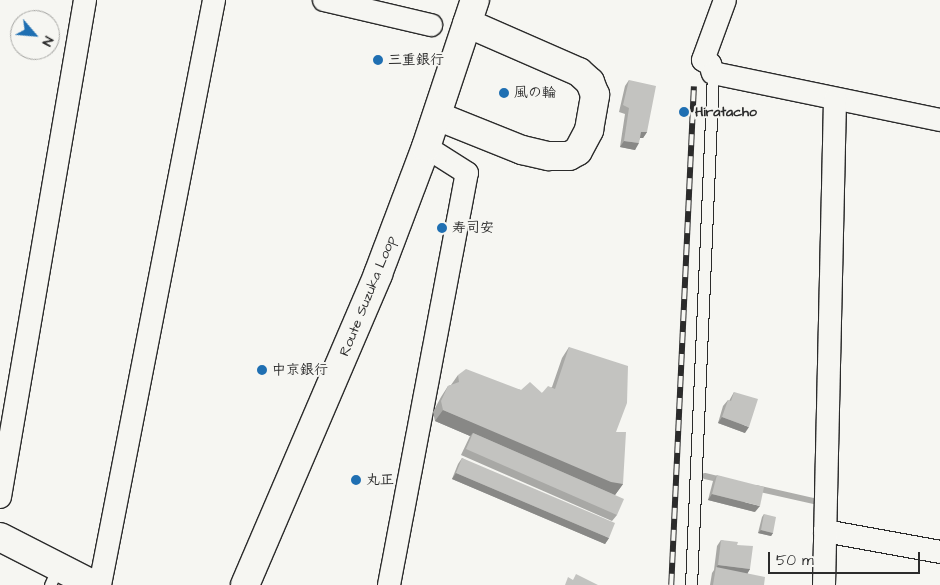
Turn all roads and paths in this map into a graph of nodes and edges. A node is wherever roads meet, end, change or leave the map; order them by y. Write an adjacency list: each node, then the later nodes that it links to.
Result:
1 (85, 0): 12 (street)
2 (214, 0): 18 (street)
3 (324, 0): 6 (street)
4 (725, 0): 7 (street)
5 (471, 12): 9 (main road, Route Suzuka Loop); 9 (main road)
6 (431, 25)
7 (713, 73): 8 (street); 21 (lane)
8 (835, 100): 10 (street); 13 (street)
9 (437, 116): 11 (main road, Route Suzuka Loop)
10 (940, 120)
11 (426, 147): 19 (main road, Route Suzuka Loop); 20 (street)
12 (0, 497)
13 (826, 531): 15 (street); 22 (street)
14 (0, 538): 16 (main road)
15 (940, 552)
16 (54, 576): 17 (main road)
17 (94, 585)
18 (100, 585)
19 (245, 585)
20 (389, 585)
21 (691, 585)
22 (824, 585)

